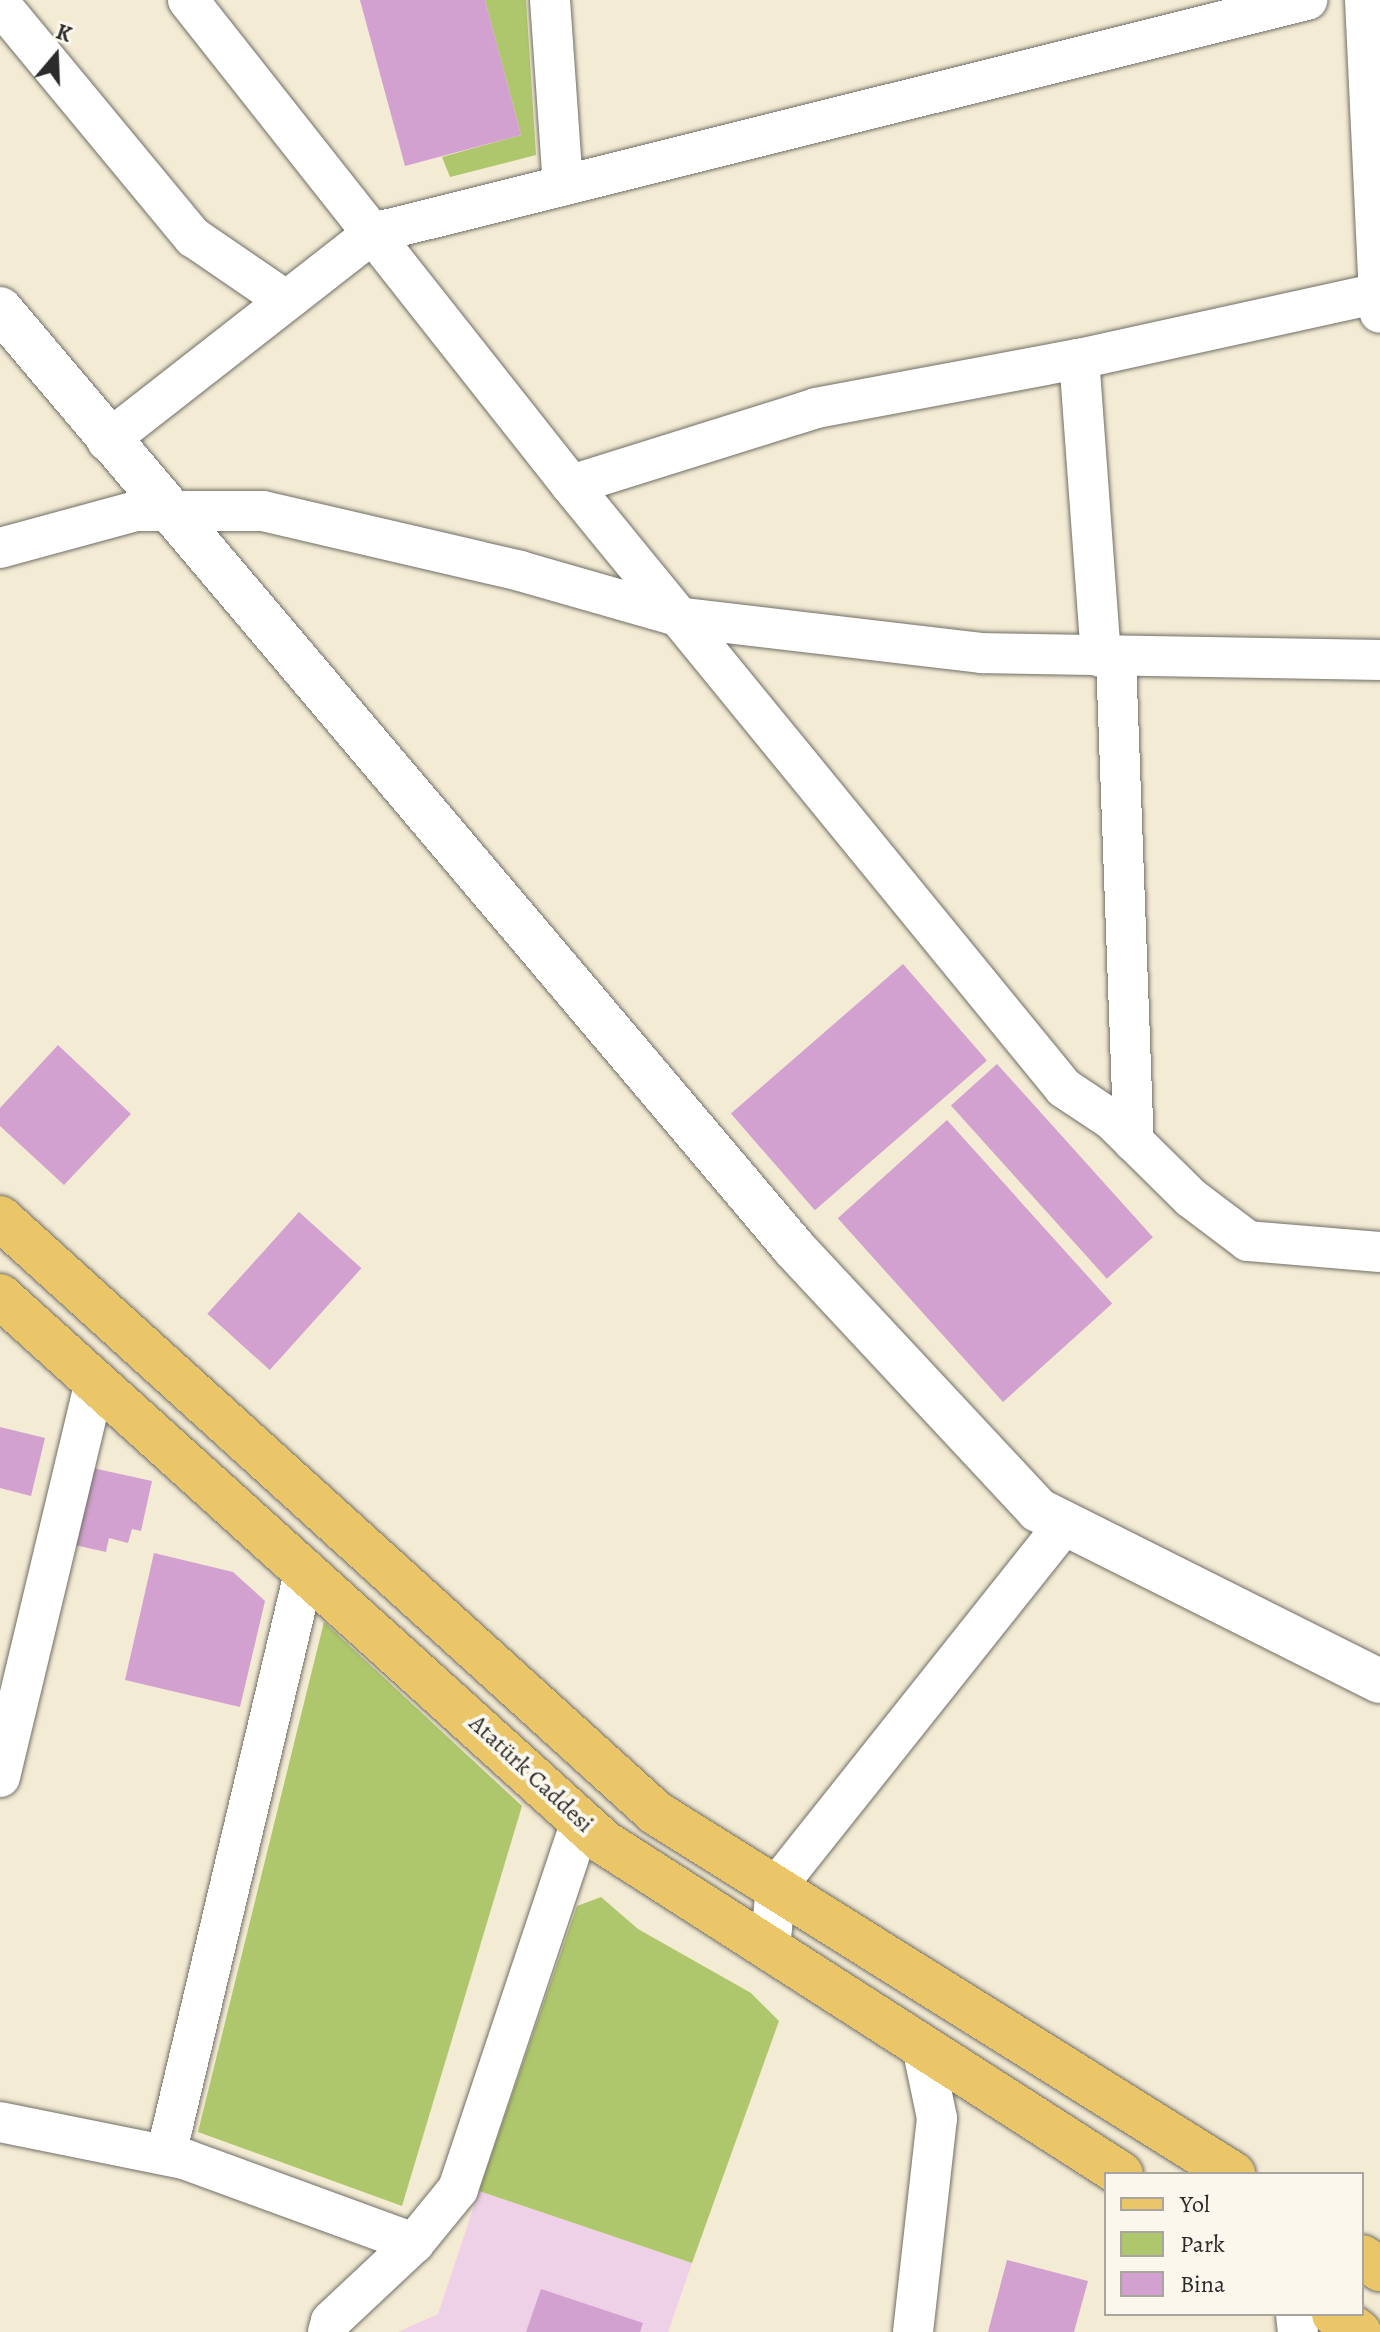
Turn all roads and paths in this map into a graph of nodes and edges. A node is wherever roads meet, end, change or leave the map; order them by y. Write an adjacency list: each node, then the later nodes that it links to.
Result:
1 (188, 0): 7 (street)
2 (550, 0): 6 (street)
3 (1307, 0): 6 (street)
4 (1365, 0): 9 (street)
5 (0, 4): 8 (street)
6 (563, 186): 7 (street)
7 (373, 233): 8 (street); 13 (street)
8 (285, 300): 12 (street)
9 (1379, 300): 11 (street)
10 (0, 309): 12 (street)
11 (1079, 359): 13 (street); 17 (street)
12 (107, 441): 14 (street)
13 (571, 485): 16 (street)
14 (163, 507): 15 (street); 16 (street); 24 (street)
15 (0, 548)
16 (684, 618): 17 (street); 19 (street)
17 (1108, 658): 18 (street); 19 (street)
18 (1380, 660)
19 (1134, 1142): 21 (street)
20 (0, 1218): 29 (main road)
21 (1380, 1252)
22 (0, 1296): 23 (main road, Atatürk Caddesi)
23 (95, 1382): 25 (main road, Atatürk Caddesi); 27 (street)
24 (1065, 1524): 26 (street); 29 (street)
25 (305, 1569): 28 (main road, Atatürk Caddesi); 33 (street)
26 (1380, 1681)
27 (0, 1777)
28 (581, 1821): 30 (main road, Atatürk Caddesi); 36 (street)
29 (776, 1887): 30 (street); 35 (main road)
30 (770, 1949): 31 (main road, Atatürk Caddesi)
31 (922, 2046): 34 (main road, Atatürk Caddesi); 39 (street)
32 (0, 2122): 33 (street)
33 (166, 2155): 36 (street)
34 (1118, 2172)
35 (1230, 2172)
36 (414, 2243): 38 (street)
37 (1337, 2316): 40 (main road)
38 (328, 2332)
39 (913, 2332)
40 (1359, 2332)

